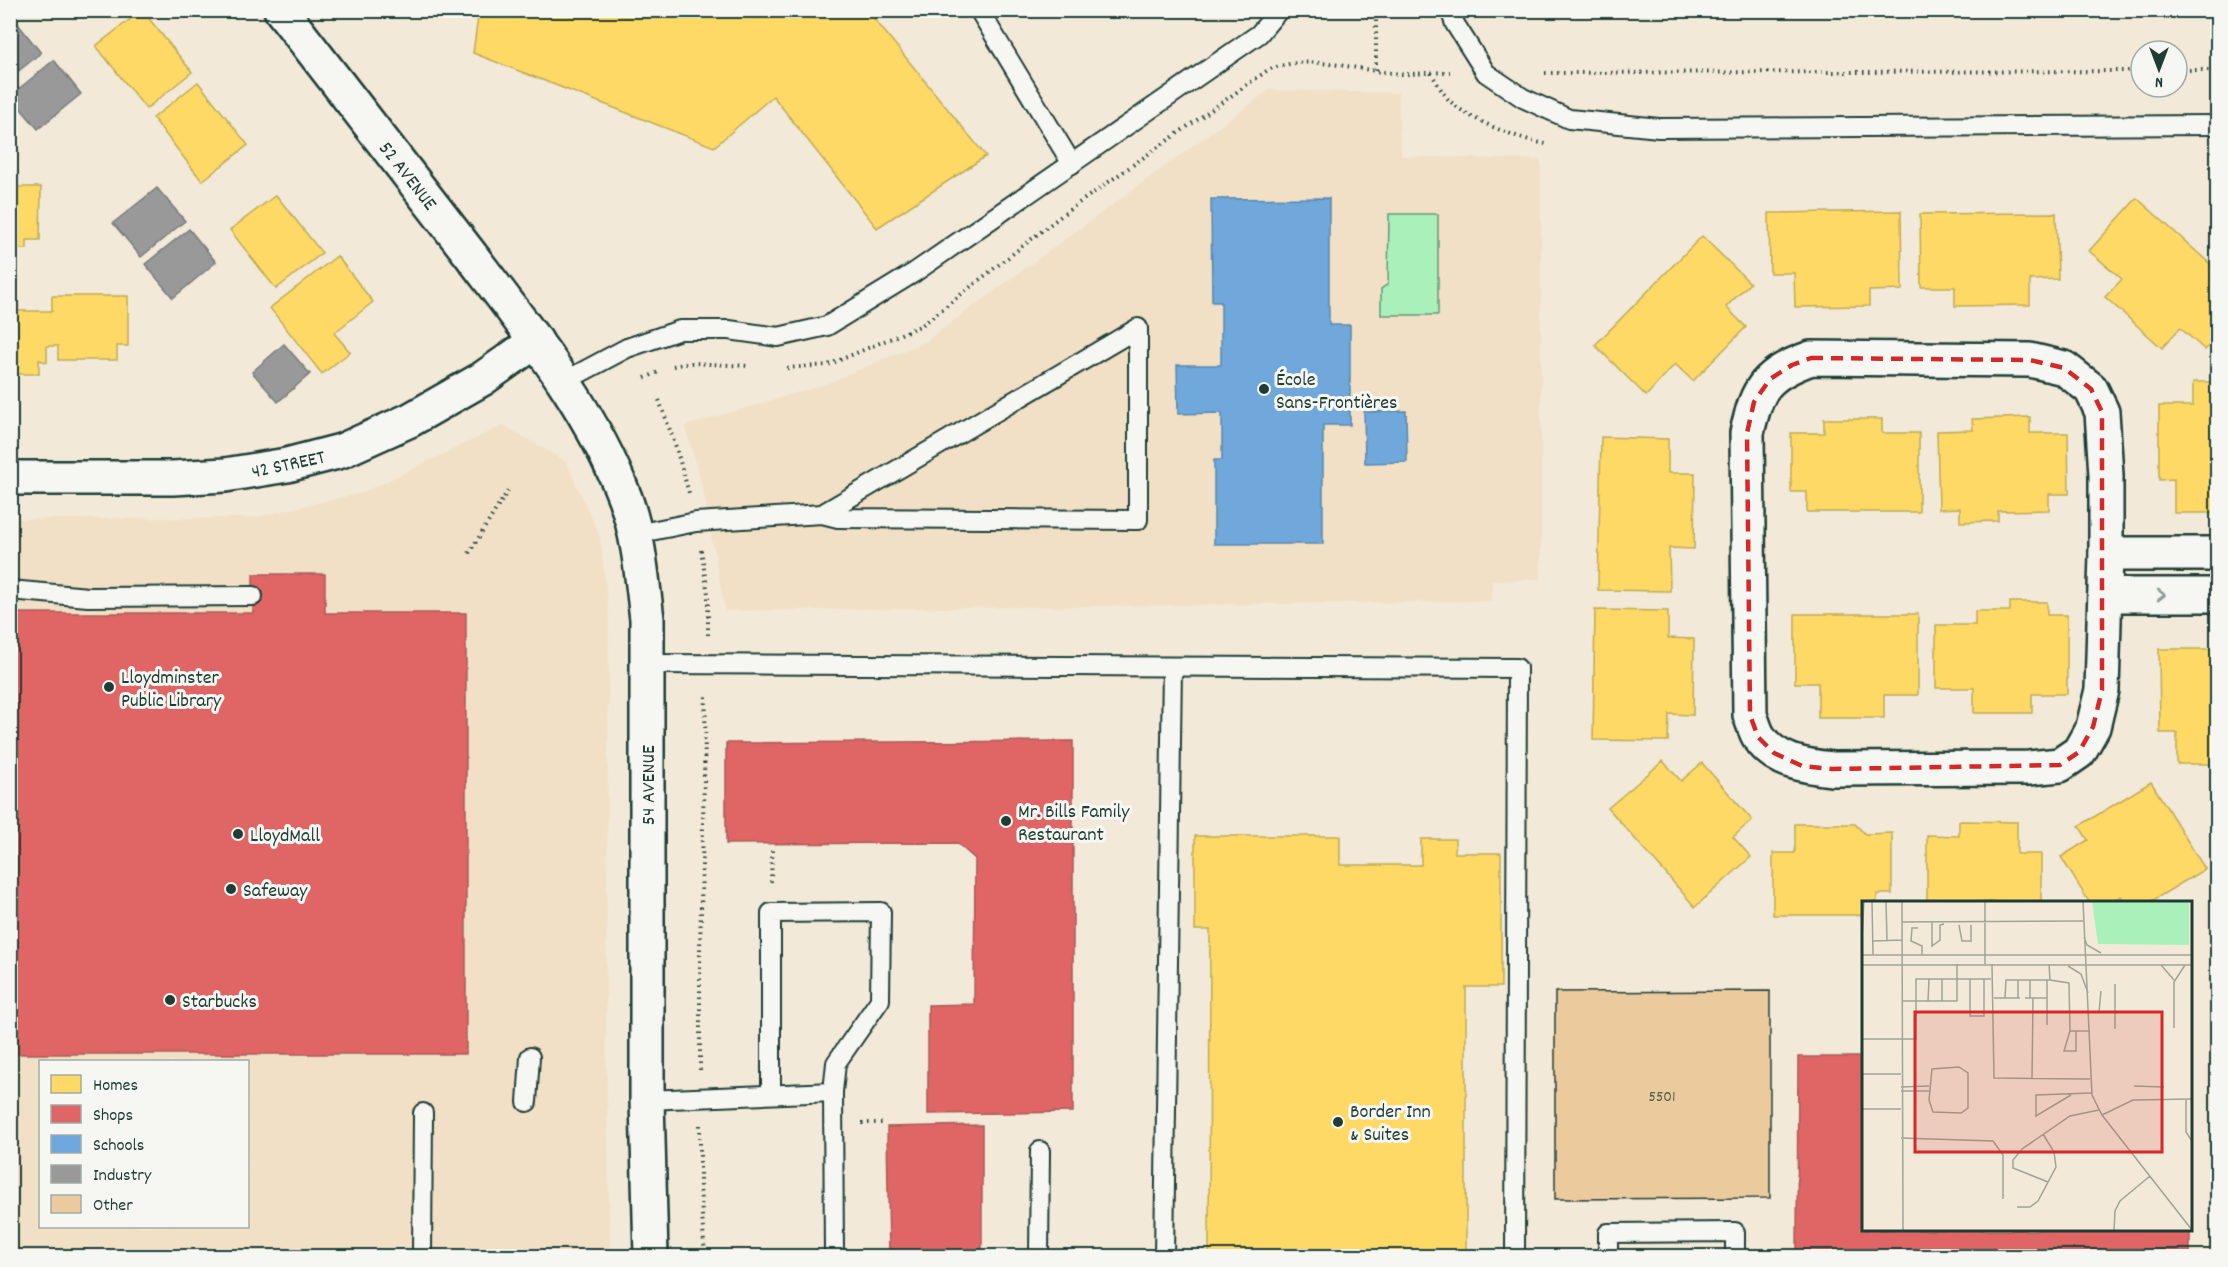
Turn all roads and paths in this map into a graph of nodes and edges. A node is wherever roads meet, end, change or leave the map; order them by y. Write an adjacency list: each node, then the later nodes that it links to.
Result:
1 (281, 10): 16 (street, 52 AVENUE)
2 (979, 10): 15 (lane)
3 (1279, 10): 15 (lane)
4 (1376, 10): 6 (path)
5 (1450, 10): 13 (lane)
6 (1376, 70): 10 (path); 18 (path)
7 (2129, 70): 12 (path)
8 (2189, 70): 9 (path)
9 (2217, 70)
10 (1431, 72): 11 (path); 14 (path)
11 (1448, 72)
12 (1553, 73)
13 (2217, 125)
14 (1552, 145)
15 (1071, 164): 20 (lane)
16 (536, 340): 20 (street, 54 AVENUE); 22 (street, 42 STREET)
17 (751, 366): 19 (path)
18 (787, 368)
19 (645, 378)
20 (565, 381): 26 (street, 54 AVENUE)
21 (659, 400): 24 (path)
22 (10, 478)
23 (510, 489): 28 (path)
24 (690, 496)
25 (822, 514): 25 (lane); 26 (lane)
26 (636, 534): 36 (street, 54 AVENUE)
27 (700, 546): 35 (path)
28 (469, 553)
29 (2106, 554): 30 (street); 32 (street); 32 (street)
30 (2217, 554)
31 (10, 590): 34 (lane)
32 (2105, 595): 33 (street, one-way to 33)
33 (2217, 595)
34 (253, 596)
35 (708, 621)
36 (648, 664): 37 (lane); 43 (street, 54 AVENUE)
37 (1172, 667): 53 (lane); 54 (lane)
38 (706, 705): 39 (path)
39 (700, 1046)
40 (530, 1057): 44 (lane)
41 (833, 1092): 42 (lane); 42 (lane); 51 (lane)
42 (771, 1094): 43 (lane)
43 (647, 1100): 49 (street, 54 AVENUE)
44 (527, 1102)
45 (423, 1113): 48 (lane)
46 (700, 1133): 50 (path)
47 (1040, 1151): 52 (lane)
48 (422, 1257)
49 (651, 1257)
50 (705, 1257)
51 (834, 1257)
52 (1039, 1257)
53 (1164, 1257)
54 (1515, 1257)
55 (1608, 1257): 56 (lane)
56 (1735, 1257)

